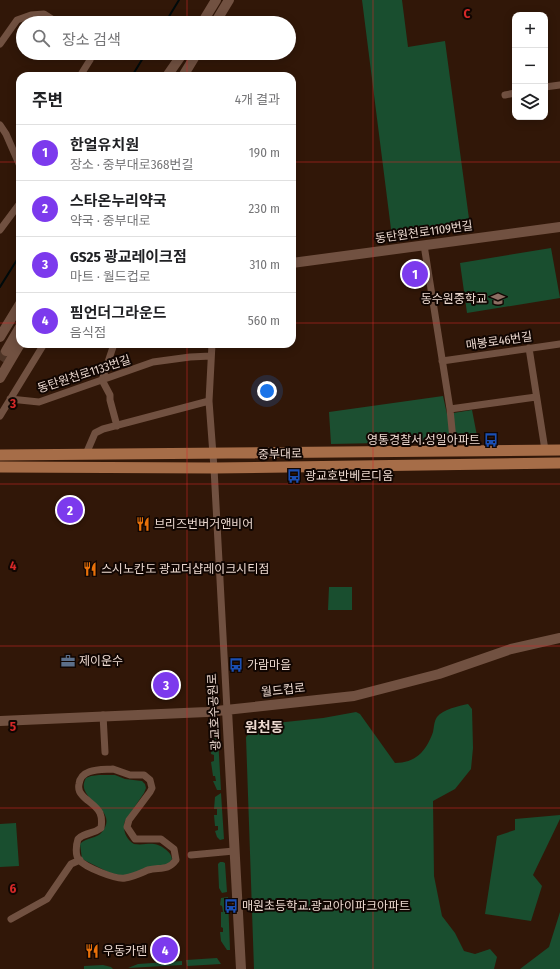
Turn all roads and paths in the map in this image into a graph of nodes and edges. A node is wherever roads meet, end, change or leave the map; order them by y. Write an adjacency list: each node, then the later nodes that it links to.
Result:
1 (216, 0): 5 (street)
2 (230, 0): 6 (street)
3 (28, 16): 4 (street)
4 (47, 16)
5 (206, 16)
6 (220, 16)
7 (16, 21): 8 (street)
8 (0, 44)
9 (90, 60): 12 (street)
10 (178, 60): 13 (street)
11 (193, 60): 14 (street)
12 (82, 72)
13 (171, 72)
14 (185, 72)
15 (560, 85): 16 (street)
16 (548, 87)
17 (512, 94): 18 (street)
18 (505, 95)
19 (0, 125): 20 (street)
20 (16, 155)
21 (16, 208): 23 (street)
22 (560, 226): 24 (street, 동탄원천로1109번길)
23 (0, 230)
24 (424, 245): 25 (street, 동탄원천로1109번길); 38 (street)
25 (296, 262)
26 (16, 311): 29 (street)
27 (16, 323): 36 (street)
28 (16, 332): 36 (street)
29 (0, 337)
30 (560, 344): 35 (street, 매봉로46번길)
31 (18, 348): 39 (street)
32 (42, 348): 42 (street)
33 (113, 348): 40 (street)
34 (212, 348): 37 (street, 광교호수공원로)
35 (529, 348): 38 (street, 매봉로46번길); 41 (street)
36 (3, 349)
37 (211, 356): 40 (street, 동탄원천로1133번길); 43 (street, 광교호수공원로)
38 (442, 361): 44 (street)
39 (0, 378)
40 (102, 380): 42 (street, 동탄원천로1133번길); 46 (street)
41 (536, 397): 44 (street); 48 (street)
42 (10, 399): 45 (street)
43 (209, 402): 46 (street); 50 (street, 광교호수공원로)
44 (450, 409): 47 (street)
45 (0, 416)
46 (117, 426): 51 (street)
47 (454, 450): 48 (main road, 중부대로); 50 (main road, 중부대로)
48 (545, 450): 49 (main road, 중부대로)
49 (560, 450)
50 (213, 453): 51 (main road, 중부대로); 55 (street, 광교호수공원로)
51 (86, 454): 52 (main road, 중부대로)
52 (0, 455)
53 (560, 463): 55 (main road, 중부대로)
54 (0, 467): 55 (main road, 중부대로)
55 (214, 468): 57 (street, 광교호수공원로)
56 (560, 638): 57 (street, 월드컵로)
57 (227, 710): 58 (street, 월드컵로); 61 (street, 광교호수공원로)
58 (103, 715): 59 (street, 월드컵로); 60 (street)
59 (0, 721)
60 (106, 752)
61 (234, 851): 62 (street); 65 (street, 광교호수공원로)
62 (191, 855)
63 (80, 860): 63 (street); 64 (street)
64 (11, 919)
65 (241, 969)

